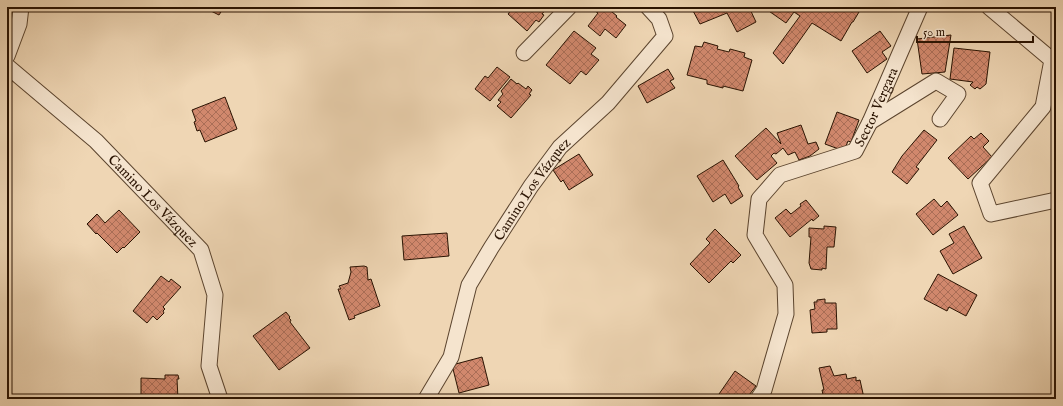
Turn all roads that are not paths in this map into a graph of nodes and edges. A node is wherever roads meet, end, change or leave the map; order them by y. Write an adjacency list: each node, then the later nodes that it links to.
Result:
1 (21, 7): 7 (street)
2 (569, 7): 6 (street)
3 (648, 7): 13 (street, Camino Los Vázquez)
4 (920, 7): 10 (street, Sector Vergara)
5 (989, 7): 11 (street)
6 (524, 53)
7 (7, 56)
8 (7, 66): 12 (street, Camino Los Vázquez)
9 (940, 119): 10 (street)
10 (870, 122): 14 (street, Sector Vergara)
11 (1056, 200)
12 (220, 399)
13 (426, 399)
14 (758, 399)

